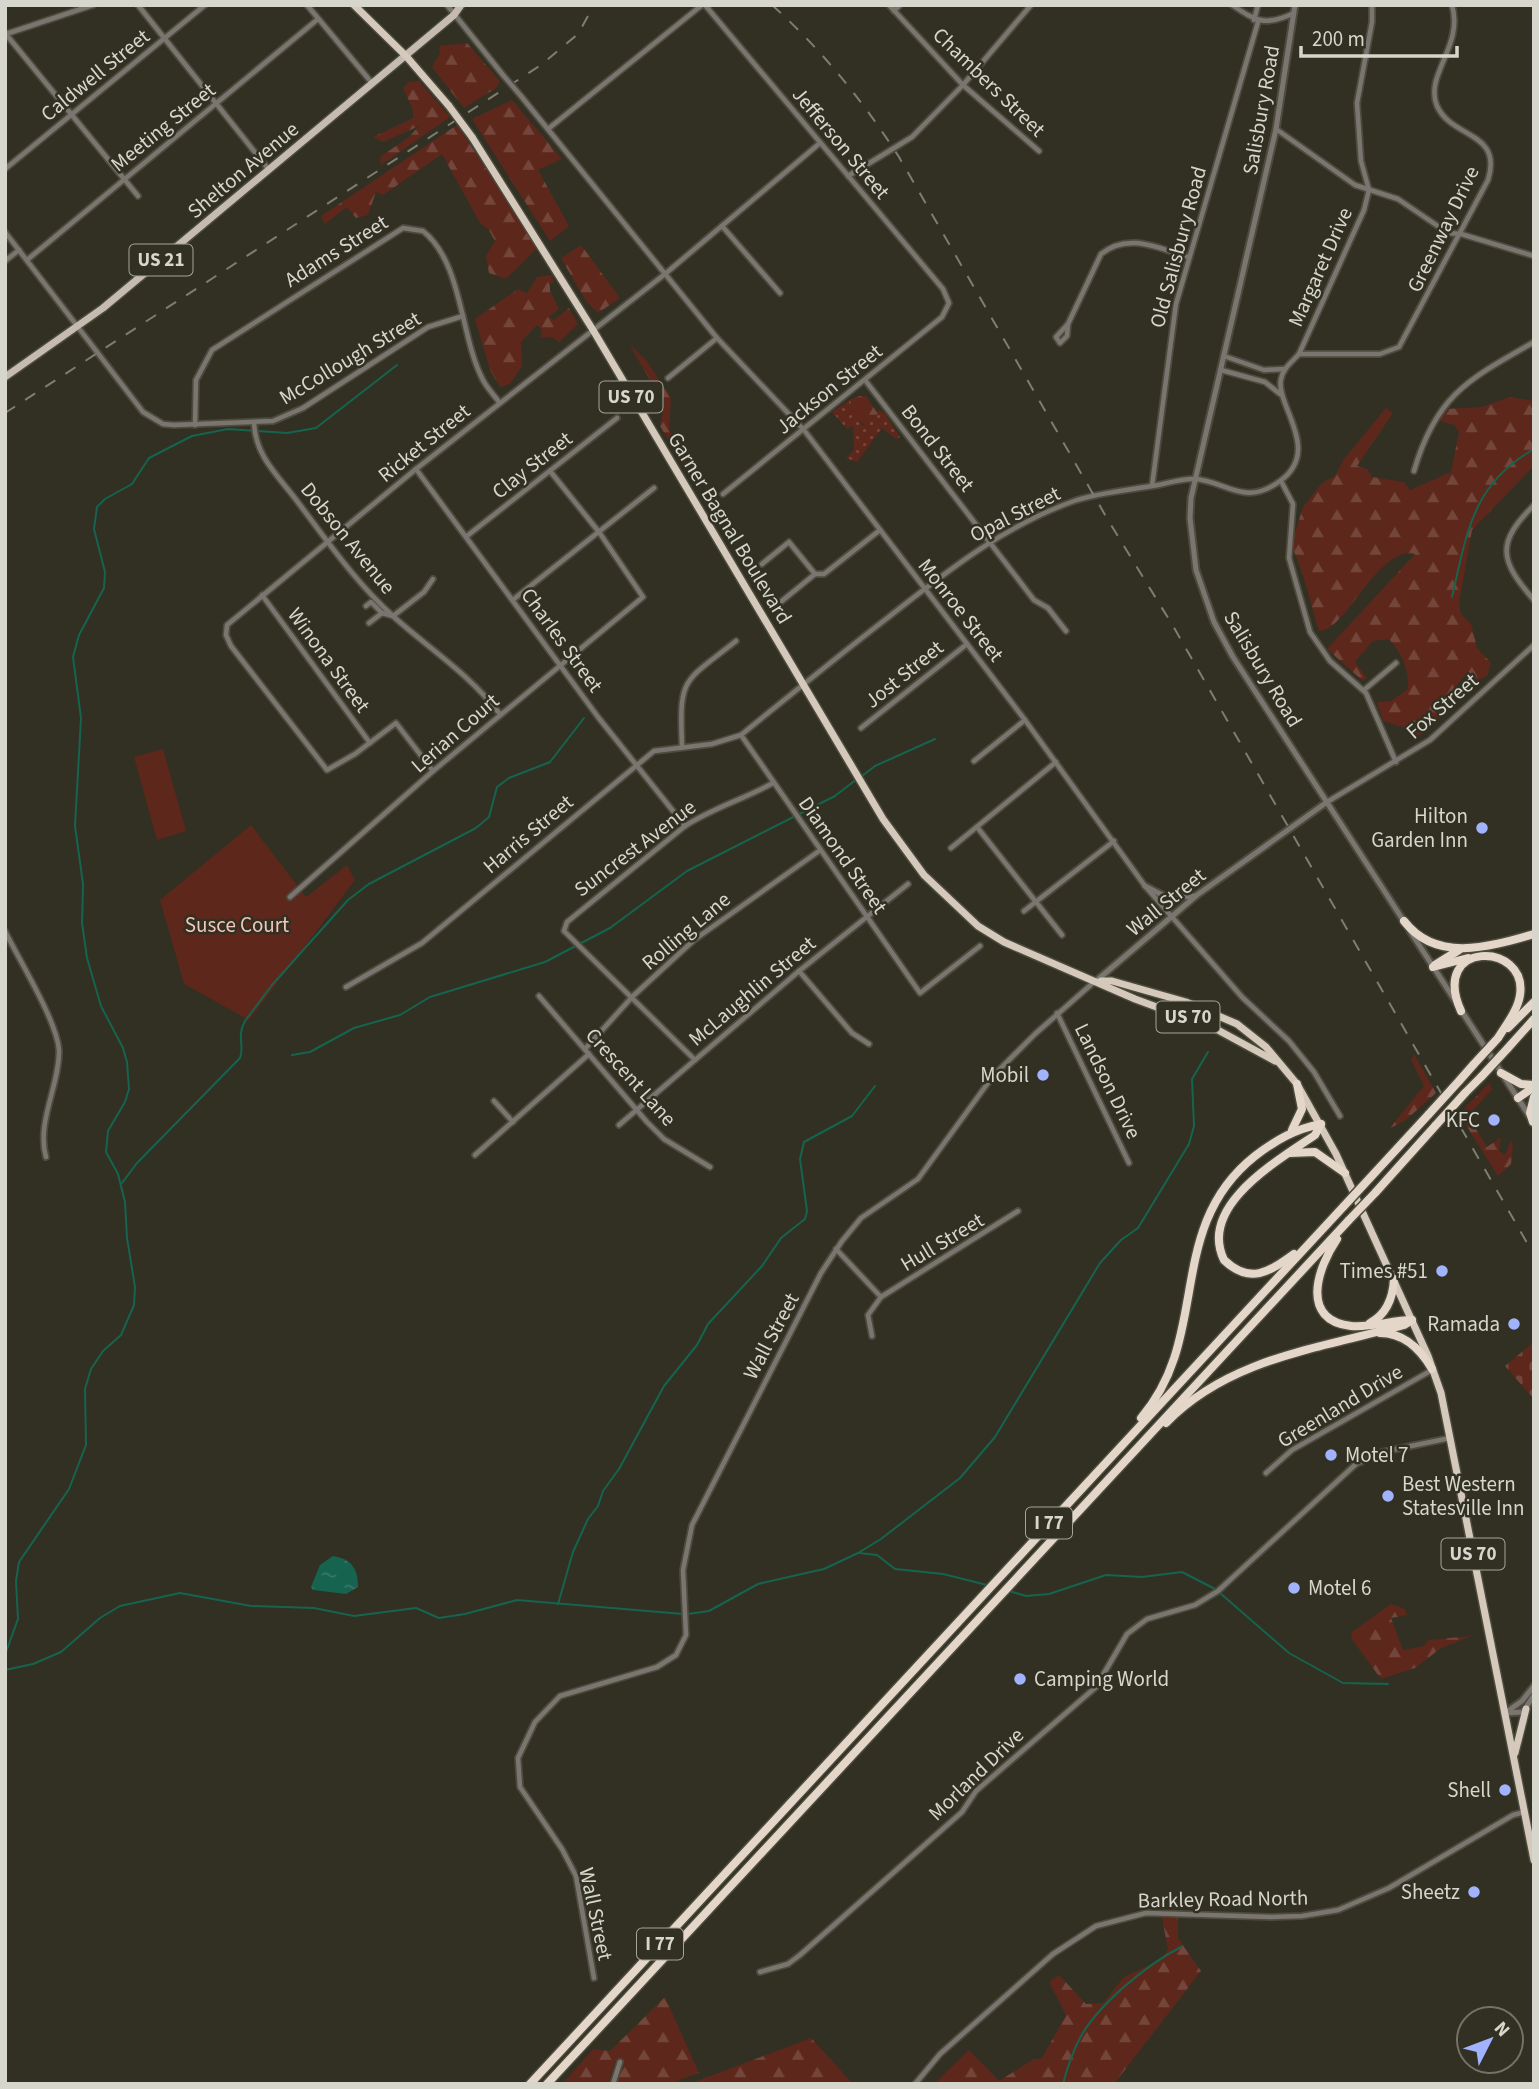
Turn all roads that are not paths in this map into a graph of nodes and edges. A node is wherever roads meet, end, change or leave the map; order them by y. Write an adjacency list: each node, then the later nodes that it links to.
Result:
1 (93, 5): 22 (street)
2 (138, 5): 23 (street)
3 (205, 5): 23 (street, Caldwell Street)
4 (307, 5): 20 (street)
5 (354, 5): 24 (highway, Garner Bagnal Boulevard / US 70)
6 (447, 5): 19 (street, Monroe Street)
7 (461, 5): 19 (main road, Shelton Avenue / US 21)
8 (704, 5): 30 (street); 31 (street, Jefferson Street)
9 (889, 5): 17 (street, Chambers Street)
10 (900, 5): 17 (street)
11 (1031, 5): 26 (street)
12 (1232, 5): 21 (street)
13 (1258, 5): 21 (street, Old Salisbury Road)
14 (1295, 5): 18 (street, Salisbury Road)
15 (1372, 5): 37 (street, Margaret Drive)
16 (1452, 5): 41 (street, Greenway Drive)
17 (894, 11): 26 (street, Chambers Street)
18 (1294, 13): 21 (street); 29 (street, Salisbury Road)
19 (454, 15): 24 (main road, Shelton Avenue / US 21); 30 (street, Monroe Street, bridge)
20 (318, 19): 25 (street); 27 (street, Meeting Street)
21 (1256, 21): 44 (street, Old Salisbury Road)
22 (5, 34): 28 (street)
23 (165, 39): 27 (street); 28 (street, Caldwell Street)
24 (406, 55): 25 (main road, Shelton Avenue / US 21); 53 (highway, Garner Bagnal Boulevard / US 70, bridge)
25 (373, 84): 34 (main road, Shelton Avenue / US 21)
26 (963, 85): 32 (street, Chambers Street); 35 (street, bridge)
27 (216, 104): 34 (street); 36 (street, Meeting Street)
28 (71, 115): 33 (street, Caldwell Street); 36 (street)
29 (1276, 129): 37 (street); 57 (street, Salisbury Road)
30 (548, 130): 47 (street, Monroe Street)
31 (820, 143): 35 (street, Jefferson Street); 39 (street, Ricket Street)
32 (1039, 151)
33 (5, 169)
34 (270, 171): 52 (main road, Shelton Avenue / US 21)
35 (848, 176): 49 (street, Jefferson Street)
36 (123, 180): 38 (street); 45 (street, Meeting Street)
37 (1369, 190): 41 (street); 56 (street, Margaret Drive)
38 (138, 196)
39 (722, 226): 47 (street, Ricket Street); 48 (street)
40 (5, 232): 42 (street, McCollough Street)
41 (1461, 234): 43 (street); 56 (street, Greenway Drive)
42 (19, 250): 45 (street, McCollough Street); 46 (street)
43 (1534, 256)
44 (1188, 257): 51 (street); 74 (street, Old Salisbury Road)
45 (27, 260): 52 (street, McCollough Street)
46 (5, 261)
47 (664, 274): 53 (street, Ricket Street); 54 (street, Monroe Street)
48 (780, 293)
49 (949, 303): 62 (street, Jackson Street)
50 (463, 316): 64 (street, Adams Street); 66 (street, McCollough Street); 67 (street, Adams Street)
51 (1069, 324)
52 (79, 326): 60 (main road, Shelton Avenue / US 21); 67 (street, McCollough Street)
53 (593, 330): 64 (street, Ricket Street); 101 (highway, Garner Bagnal Boulevard / US 70)
54 (717, 338): 61 (street); 68 (street, Monroe Street)
55 (1534, 342): 71 (street)
56 (1299, 354): 58 (street, Margaret Drive)
57 (1224, 356): 58 (street); 59 (street, Salisbury Road)
58 (1284, 369): 63 (street)
59 (1221, 370): 63 (street); 72 (street, Salisbury Road)
60 (5, 377)
61 (668, 378)
62 (865, 380): 68 (street, Jackson Street); 81 (street, Bond Street)
63 (1280, 394): 73 (street)
64 (499, 402): 69 (street, Ricket Street)
65 (617, 418): 70 (street, Clay Street)
66 (254, 423): 67 (street, McCollough Street); 82 (street, Dobson Avenue)
67 (195, 425)
68 (804, 430): 76 (street, Jackson Street); 78 (street, Monroe Street)
69 (416, 469): 80 (street, Charles Street); 82 (street, Ricket Street)
70 (550, 471): 79 (street); 80 (street, Clay Street)
71 (1414, 471)
72 (1195, 478): 73 (street); 74 (street, Opal Street); 115 (street, Salisbury Road)
73 (1281, 481): 102 (street)
74 (1152, 486): 81 (street, Opal Street)
75 (654, 488): 79 (street)
76 (723, 494)
77 (1534, 505): 89 (street)
78 (880, 530): 84 (street); 86 (street, Monroe Street)
79 (599, 532): 88 (street); 100 (street, Lerian Court)
80 (467, 536): 88 (street, Charles Street)
81 (990, 540): 86 (street, Opal Street); 95 (street, Bond Street)
82 (327, 541): 87 (street, Ricket Street); 93 (street, Dobson Avenue)
83 (762, 564): 84 (street)
84 (815, 574): 90 (street)
85 (432, 579): 93 (street)
86 (925, 589): 97 (street, Monroe Street); 101 (street, Opal Street)
87 (262, 595): 107 (street, Winona Street); 107 (street, Ricket Street)
88 (514, 599): 100 (street, Charles Street)
89 (1534, 600)
90 (777, 605)
91 (366, 606): 92 (street)
92 (382, 613): 93 (street); 94 (street)
93 (393, 616): 103 (street, Dobson Avenue)
94 (369, 623)
95 (1066, 631)
96 (736, 640): 108 (street)
97 (967, 644): 104 (street, Monroe Street); 105 (street, Jost Street)
98 (1534, 645): 111 (street, Fox Street)
99 (1396, 663): 102 (street)
100 (561, 664): 103 (street, Lerian Court); 112 (street, Charles Street)
101 (804, 683): 106 (street, Opal Street); 138 (highway, Garner Bagnal Boulevard / US 70)
102 (1364, 690): 111 (street)
103 (501, 714): 113 (street, Lerian Court)
104 (1025, 720): 109 (street); 110 (street, Monroe Street)
105 (861, 729)
106 (741, 735): 108 (street, Harris Street); 114 (street, Diamond Street)
107 (370, 743): 113 (street)
108 (681, 746): 112 (street, Harris Street)
109 (974, 761)
110 (1056, 762): 117 (street); 118 (street, Monroe Street)
111 (1396, 762): 115 (street, Fox Street)
112 (636, 764): 116 (street, Charles Street); 139 (street, Harris Street)
113 (433, 772): 124 (street, Lerian Court)
114 (773, 783): 116 (street, Suncrest Avenue); 120 (street, Diamond Street)
115 (1327, 802): 123 (street, Wall Street); 129 (street, Salisbury Road)
116 (685, 826): 141 (street, Suncrest Avenue)
117 (977, 827): 119 (street); 125 (street)
118 (1114, 841): 122 (street, Monroe Street); 125 (street)
119 (951, 848)
120 (819, 851): 128 (street, Diamond Street); 141 (street, Rolling Lane)
121 (908, 884): 128 (street, McLaughlin Street)
122 (1145, 886): 123 (street); 127 (street, Monroe Street)
123 (1197, 895): 127 (street, Wall Street)
124 (290, 897)
125 (1037, 902): 126 (street); 132 (street)
126 (1024, 911)
127 (1170, 916): 138 (street, Wall Street); 159 (street, Monroe Street)
128 (866, 917): 133 (street, Diamond Street); 137 (street, McLaughlin Street)
129 (1404, 921): 134 (highway); 136 (street, Salisbury Road)
130 (5, 932): 166 (street)
131 (1534, 934): 134 (highway)
132 (1062, 935)
133 (979, 946)
134 (1465, 947): 136 (highway)
135 (1475, 956): 136 (highway); 143 (highway); 146 (highway)
136 (1433, 967): 143 (street, Salisbury Road)
137 (799, 971): 147 (street); 150 (street, McLaughlin Street)
138 (1096, 981): 144 (street, Wall Street); 151 (highway, Garner Bagnal Boulevard / US 70); 151 (highway, Garner Bagnal Boulevard / US 70)
139 (346, 987)
140 (539, 996): 148 (street, Crescent Lane)
141 (633, 996): 148 (street, Rolling Lane); 150 (street)
142 (1534, 1002): 146 (highway, I 77)
143 (1461, 1011): 152 (street, Salisbury Road)
144 (1057, 1013): 168 (street, Landson Drive); 174 (street, Wall Street)
145 (1534, 1020): 172 (highway, I 77, bridge)
146 (1498, 1038): 173 (highway, I 77, bridge)
147 (869, 1044)
148 (585, 1049): 149 (street, Crescent Lane)
149 (589, 1055): 158 (street, Crescent Lane); 160 (street)
150 (695, 1060): 158 (street, McLaughlin Street)
151 (1275, 1061): 153 (highway, Garner Bagnal Boulevard / US 70)
152 (1501, 1073): 154 (highway); 156 (street, Salisbury Road)
153 (1297, 1084): 162 (highway, Garner Bagnal Boulevard / US 70); 164 (highway)
154 (1534, 1086): 156 (highway)
155 (1534, 1095): 156 (highway); 161 (highway)
156 (1518, 1098): 161 (street, Salisbury Road)
157 (494, 1101): 160 (street)
158 (637, 1110): 163 (street, McLaughlin Street); 169 (street, Crescent Lane)
159 (1340, 1116)
160 (513, 1122): 165 (street)
161 (1533, 1123)
162 (1321, 1124): 164 (highway); 167 (highway); 170 (highway, Garner Bagnal Boulevard / US 70)
163 (619, 1125)
164 (1287, 1134): 185 (highway)
165 (475, 1155)
166 (46, 1157)
167 (1281, 1158): 170 (highway); 173 (highway)
168 (1129, 1163)
169 (710, 1167)
170 (1345, 1174): 175 (highway, Garner Bagnal Boulevard / US 70)
171 (1018, 1212): 176 (street, Hull Street)
172 (1349, 1220): 178 (highway); 184 (highway, I 77)
173 (1309, 1244): 185 (highway, I 77)
174 (836, 1249): 176 (street); 194 (street, Wall Street)
175 (1394, 1279): 177 (highway, Garner Bagnal Boulevard / US 70); 178 (highway)
176 (881, 1297): 180 (street)
177 (1412, 1320): 178 (highway); 179 (highway); 181 (highway, Garner Bagnal Boulevard / US 70)
178 (1364, 1326)
179 (1374, 1333): 181 (highway); 184 (highway)
180 (872, 1336)
181 (1432, 1369): 182 (highway, Garner Bagnal Boulevard / US 70); 183 (street, Greenland Drive)
182 (1451, 1438): 189 (highway, Garner Bagnal Boulevard / US 70); 193 (street, Morland Drive)
183 (1266, 1473)
184 (1106, 1481): 197 (highway, I 77)
185 (1061, 1510): 196 (highway, I 77)
186 (1534, 1686): 189 (street)
187 (1534, 1695): 188 (street)
188 (1526, 1709): 189 (street); 190 (highway)
189 (1505, 1713): 190 (highway, US 70)
190 (1514, 1757): 191 (highway, US 70)
191 (1525, 1812): 192 (highway, US 70); 199 (street, Barkley Road North)
192 (1534, 1860)
193 (760, 1972)
194 (594, 1979)
195 (620, 2062): 198 (street)
196 (530, 2084)
197 (547, 2084)
198 (613, 2084)
199 (915, 2084)

